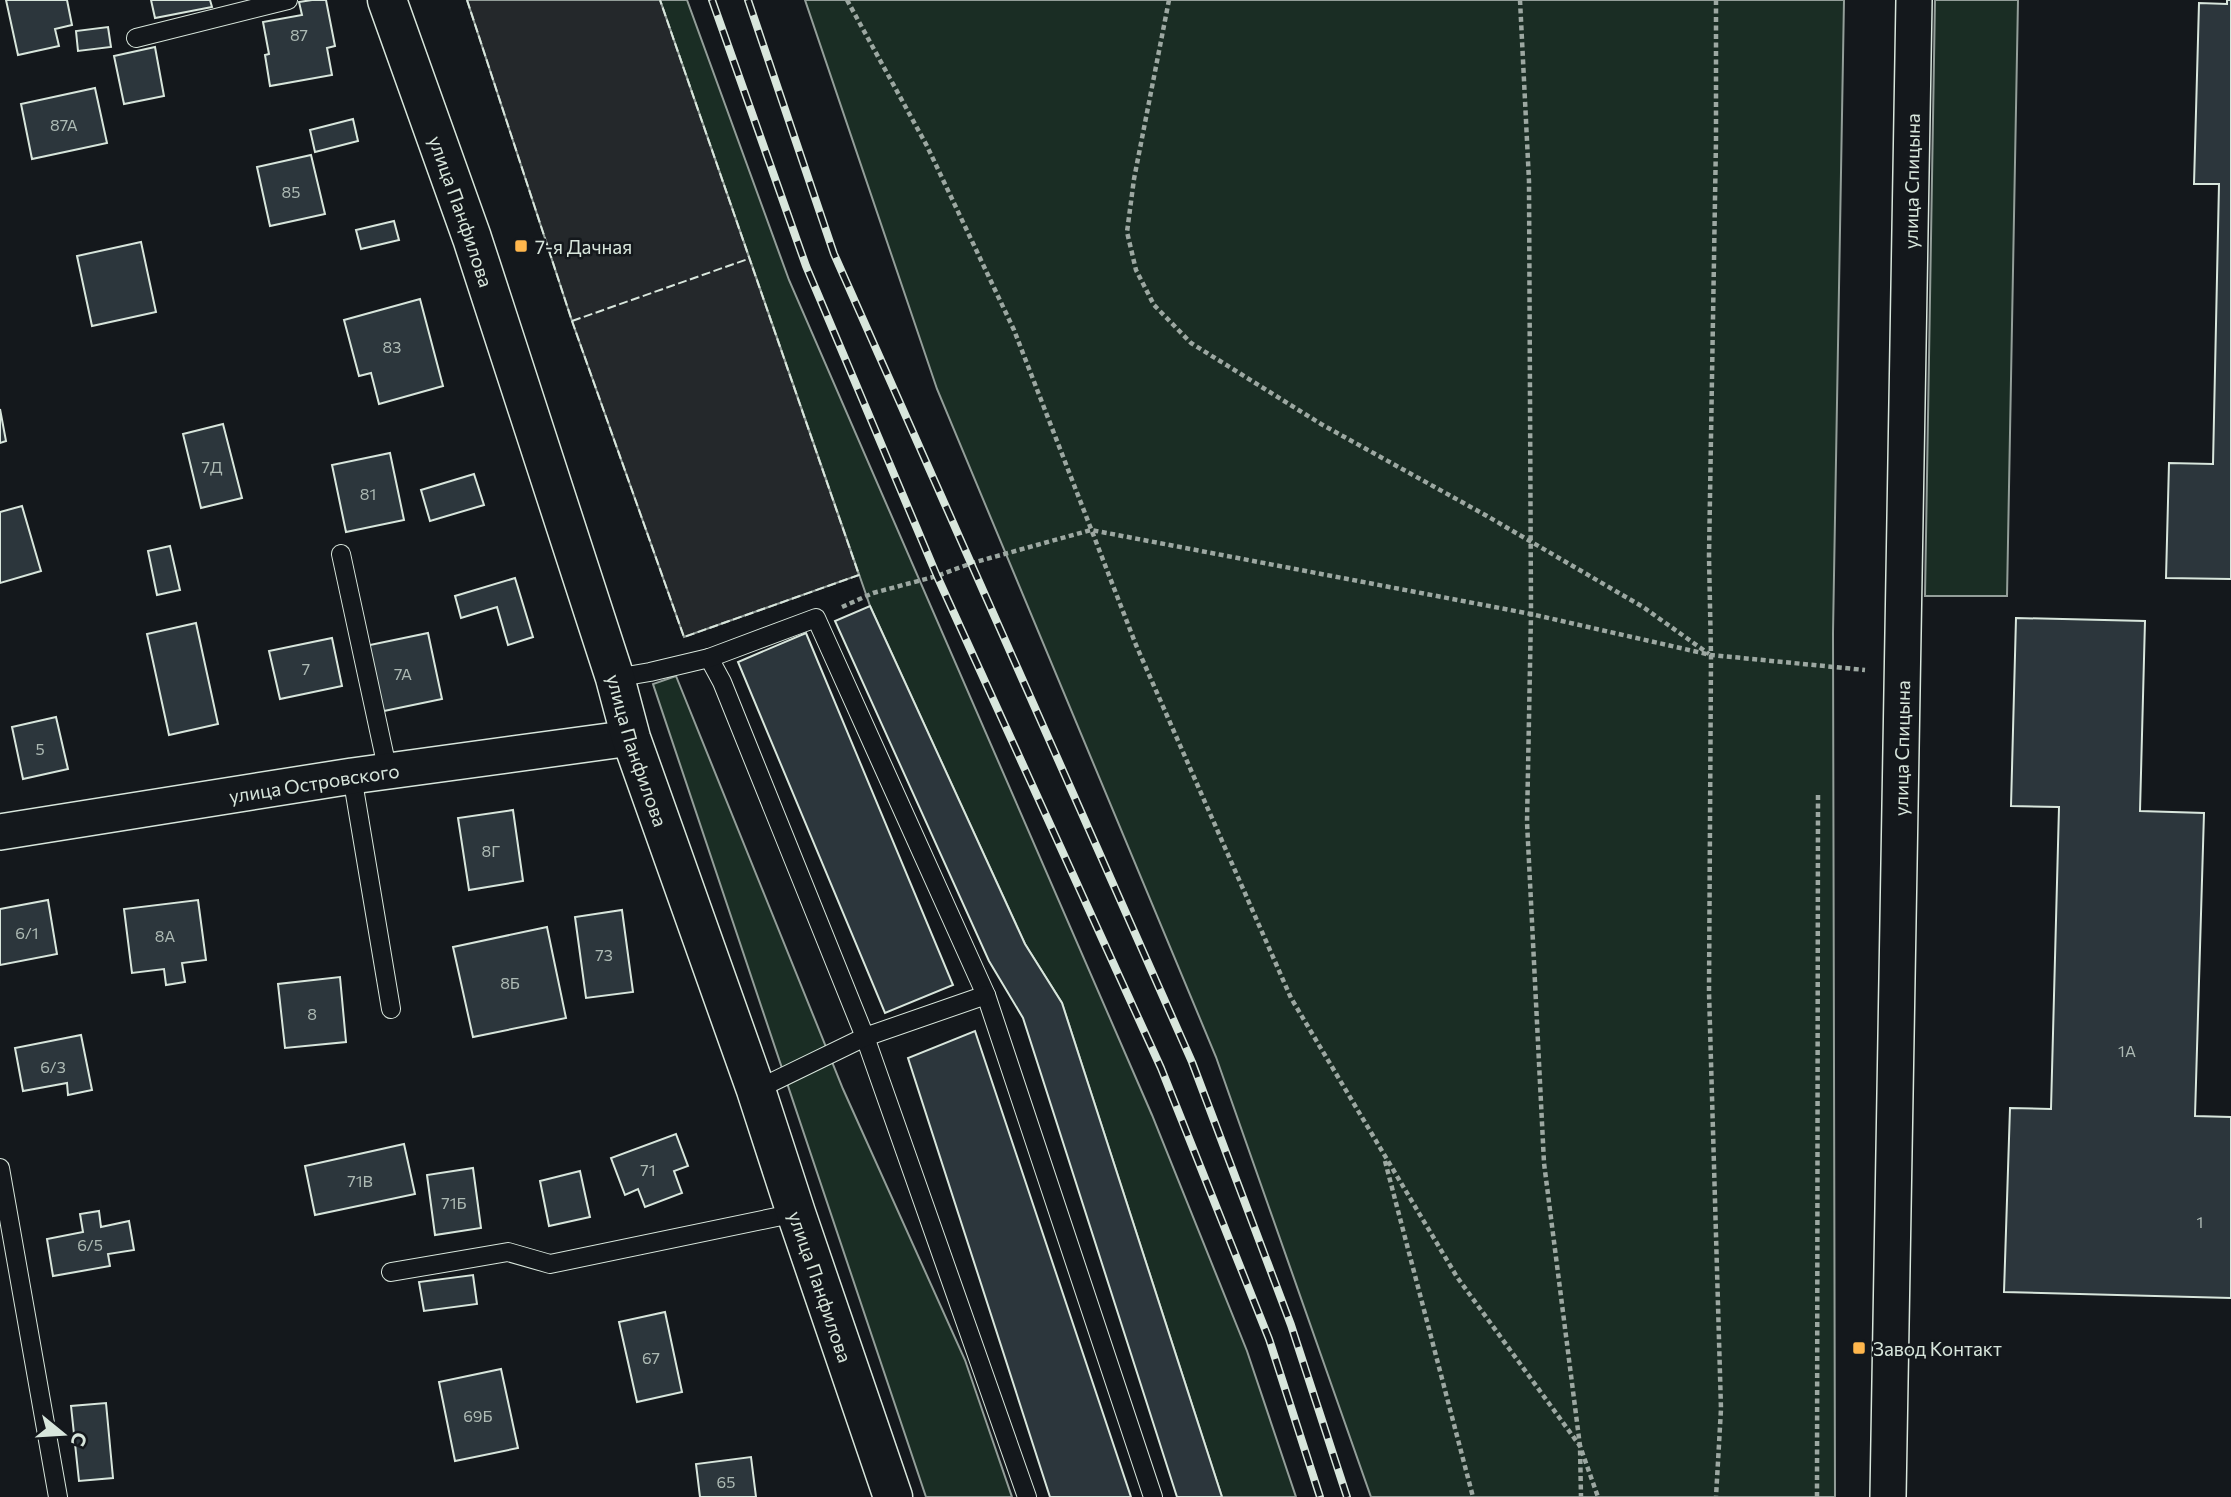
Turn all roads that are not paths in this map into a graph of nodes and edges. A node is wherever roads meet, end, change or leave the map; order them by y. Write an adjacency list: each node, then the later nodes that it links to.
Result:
1 (288, 0): 4 (lane)
2 (387, 0): 7 (main road, улица Панфилова)
3 (1914, 0): 23 (street, улица Спицына)
4 (136, 38)
5 (341, 554): 9 (lane)
6 (709, 658): 7 (lane); 12 (lane); 14 (lane)
7 (615, 678): 8 (main road, улица Панфилова)
8 (631, 738): 9 (street, улица Островского); 15 (main road, улица Панфилова)
9 (388, 772): 10 (street, улица Островского)
10 (352, 776): 11 (street, улица Островского); 13 (lane)
11 (0, 832)
12 (986, 995): 14 (lane); 22 (lane)
13 (391, 1009)
14 (865, 1037): 15 (lane); 21 (lane)
15 (756, 1090): 17 (main road, улица Панфилова)
16 (0, 1168): 19 (lane)
17 (796, 1213): 18 (lane); 20 (main road, улица Панфилова)
18 (391, 1272)
19 (58, 1497)
20 (893, 1497)
21 (1027, 1497)
22 (1153, 1497)
23 (1888, 1497)

